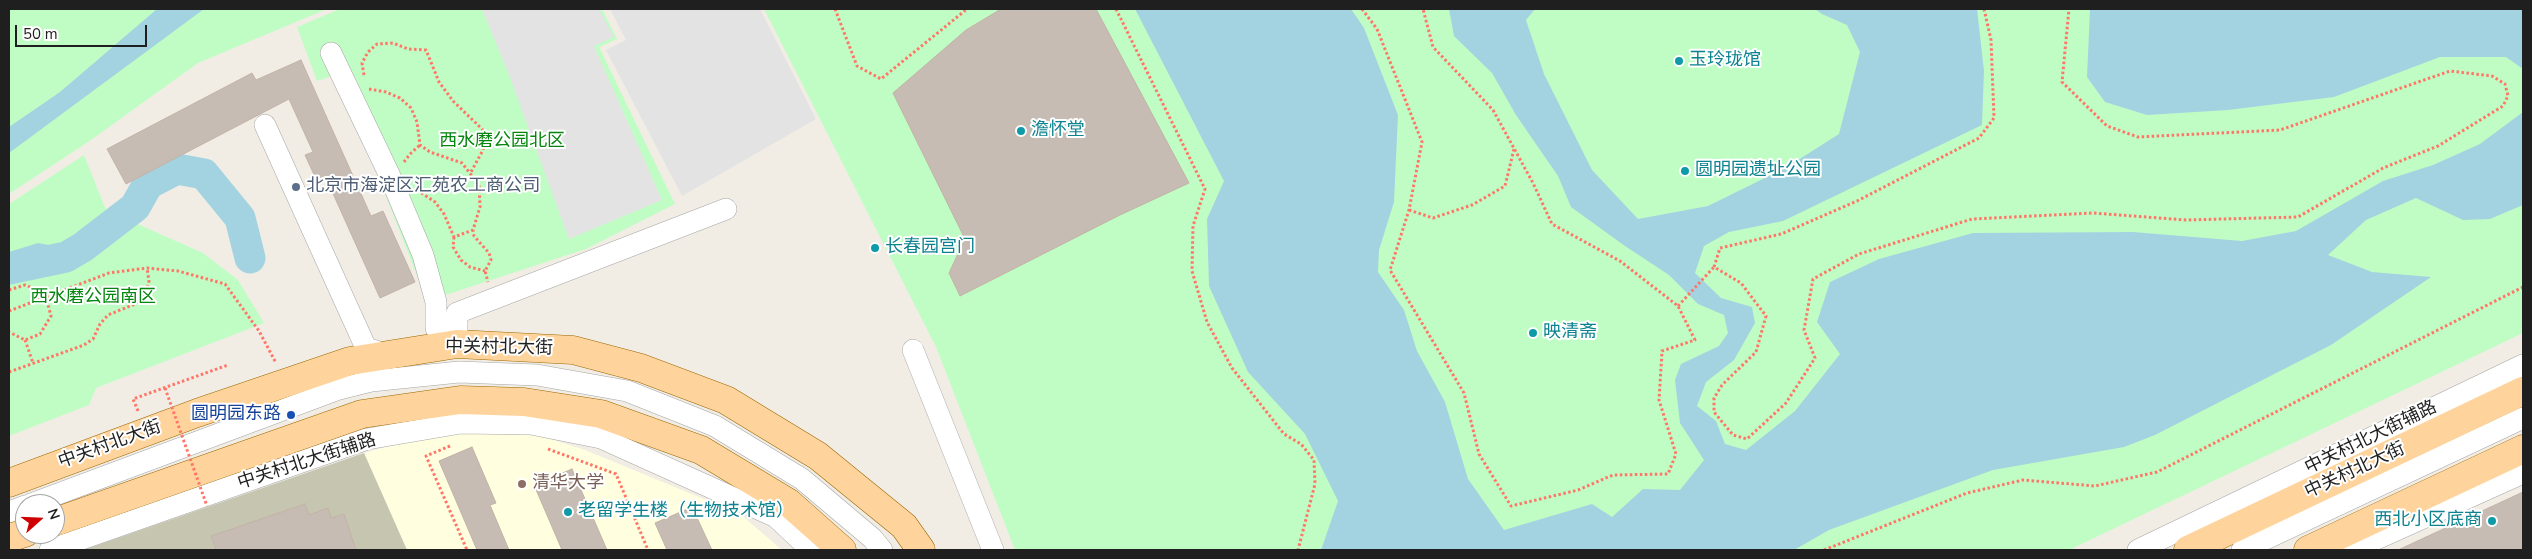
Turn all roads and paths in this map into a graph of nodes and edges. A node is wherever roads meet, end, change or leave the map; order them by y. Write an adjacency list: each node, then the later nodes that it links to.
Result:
1 (835, 9): 2 (path)
2 (967, 9)
3 (1116, 9): 59 (path)
4 (1362, 9): 16 (path)
5 (1423, 9): 11 (path)
6 (1984, 9): 20 (path)
7 (2069, 9): 20 (path)
8 (331, 53): 30 (street)
9 (265, 124): 32 (street)
10 (420, 145): 12 (path); 13 (path); 13 (path)
11 (1514, 148): 16 (path); 26 (path)
12 (405, 171)
13 (471, 172): 17 (path)
14 (415, 188): 18 (path)
15 (726, 209): 25 (street)
16 (1409, 210): 26 (path)
17 (473, 230): 18 (path); 21 (path)
18 (454, 237): 21 (path)
19 (147, 268): 24 (path); 33 (path); 37 (path)
20 (1714, 268): 26 (path)
21 (485, 271): 25 (path)
22 (2523, 287): 60 (path)
23 (9, 290): 24 (path)
24 (46, 297): 27 (path); 29 (path)
25 (489, 300): 30 (street)
26 (1678, 306)
27 (9, 311)
28 (9, 332): 29 (path)
29 (25, 340): 33 (path)
30 (452, 345): 32 (main road, 中关村北大街); 57 (main road, 中关村北大街)
31 (913, 350): 58 (street)
32 (389, 355): 37 (main road, 中关村北大街)
33 (33, 363): 36 (path)
34 (228, 365): 38 (path)
35 (2523, 365): 61 (street, 中关村北大街辅路)
36 (9, 372)
37 (283, 383): 46 (main road, 中关村北大街)
38 (164, 388): 40 (path); 48 (path, bridge)
39 (2523, 391): 62 (main road, 中关村北大街)
40 (133, 399)
41 (2523, 418): 63 (street, 中关村北大街)
42 (451, 445): 52 (path)
43 (541, 446): 53 (path)
44 (2523, 449): 50 (main road)
45 (2523, 473): 64 (street)
46 (9, 483)
47 (58, 494): 56 (street, 中关村北大街)
48 (207, 506)
49 (65, 518): 55 (main road)
50 (2322, 548)
51 (50, 550): 54 (street, 中关村北大街辅路)
52 (467, 550)
53 (648, 550)
54 (812, 550)
55 (842, 550)
56 (882, 550)
57 (921, 550)
58 (993, 550)
59 (1298, 550)
60 (1824, 550)
61 (2138, 550)
62 (2188, 550)
63 (2242, 550)
64 (2352, 550)

